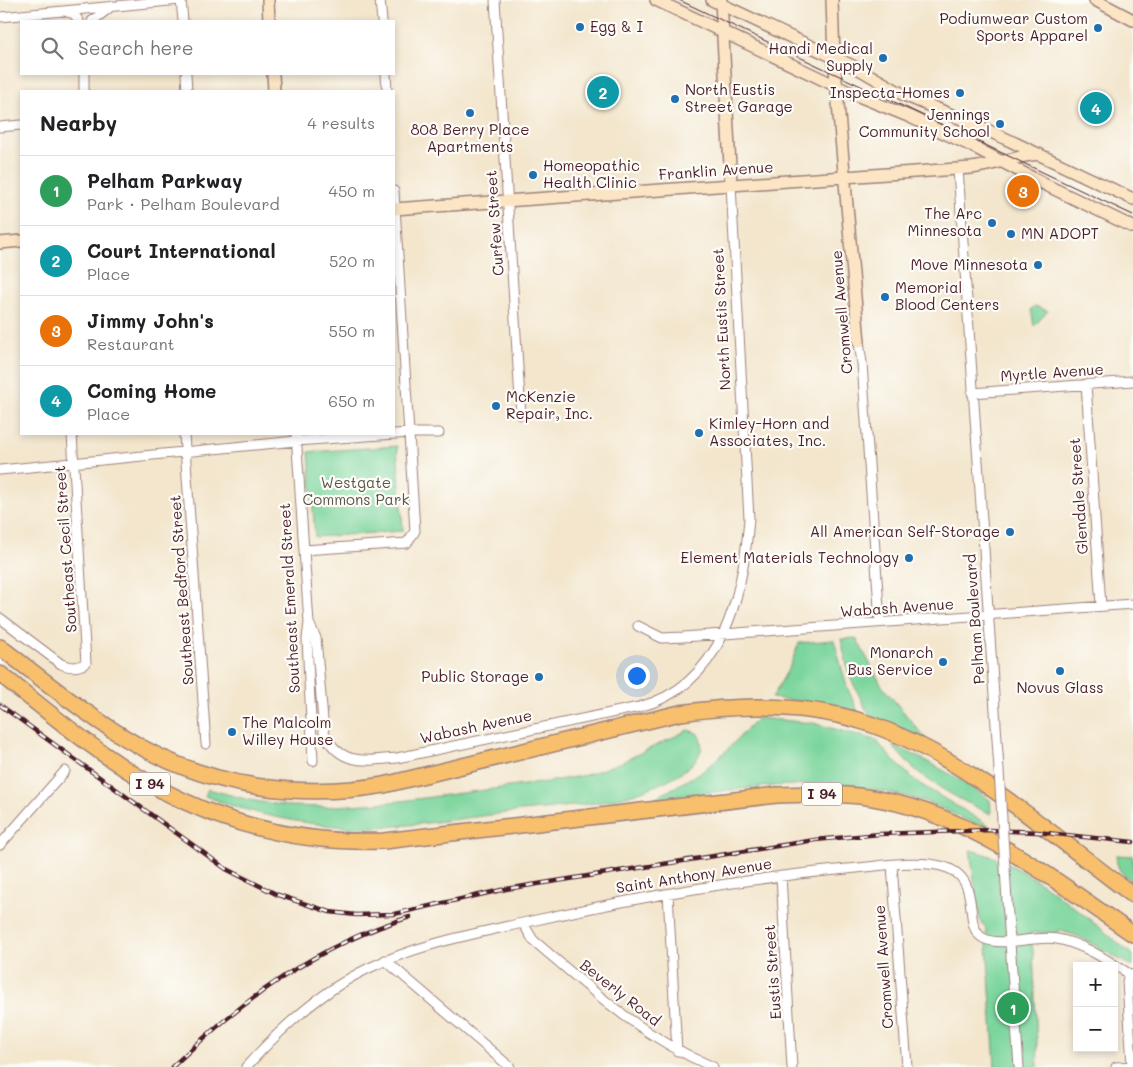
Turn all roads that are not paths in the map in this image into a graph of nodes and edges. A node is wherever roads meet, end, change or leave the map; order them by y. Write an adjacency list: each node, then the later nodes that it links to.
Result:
1 (180, 0): 8 (street); 15 (street)
2 (268, 0): 16 (main road)
3 (380, 0): 17 (street)
4 (495, 0): 38 (street, Curfew Street)
5 (656, 0): 19 (main road)
6 (832, 0): 20 (main road, Cromwell Avenue)
7 (1095, 0): 18 (main road)
8 (159, 1): 10 (street)
9 (718, 2): 19 (main road, North Eustis Street); 20 (main road)
10 (113, 7): 11 (street); 14 (street)
11 (67, 12): 12 (street); 13 (street)
12 (0, 18)
13 (78, 20)
14 (94, 20)
15 (183, 20)
16 (270, 20)
17 (382, 20)
18 (1133, 20)
19 (722, 31): 25 (main road); 36 (main road, North Eustis Street)
20 (834, 58): 25 (main road, Cromwell Avenue); 32 (main road)
21 (84, 75): 26 (street)
22 (186, 75): 27 (street)
23 (273, 75): 28 (main road)
24 (386, 75): 29 (street)
25 (837, 86): 33 (main road); 35 (main road, Cromwell Avenue)
26 (84, 90)
27 (188, 90)
28 (274, 90)
29 (387, 90)
30 (20, 125): 31 (street)
31 (0, 127)
32 (1039, 154): 33 (main road, Franklin Avenue); 37 (main road)
33 (1002, 162): 34 (main road, Franklin Avenue); 41 (main road)
34 (958, 169): 35 (main road, Franklin Avenue); 47 (street, Pelham Boulevard)
35 (846, 177): 36 (main road, Franklin Avenue); 44 (main road, Cromwell Avenue)
36 (731, 185): 38 (main road, Franklin Avenue); 67 (street, North Eustis Street)
37 (1133, 199)
38 (508, 201): 39 (main road, Franklin Avenue); 48 (street, Curfew Street)
39 (395, 209)
40 (395, 224): 49 (street)
41 (1133, 227)
42 (20, 241): 43 (main road)
43 (0, 243)
44 (859, 342): 65 (street, Cromwell Avenue)
45 (1133, 381): 46 (street, Myrtle Avenue)
46 (1086, 384): 47 (street, Myrtle Avenue); 61 (street, Glendale Street)
47 (972, 393): 62 (street, Pelham Boulevard)
48 (521, 415)
49 (409, 433): 50 (street); 51 (street); 59 (street)
50 (438, 433)
51 (395, 434)
52 (72, 435): 57 (street, Southeast Cecil Street)
53 (184, 435): 56 (street, Southeast Bedford Street)
54 (364, 435): 55 (street)
55 (296, 438): 56 (street); 59 (street, Southeast Emerald Street)
56 (186, 452): 57 (street); 70 (street, Southeast Bedford Street)
57 (74, 463): 58 (street); 63 (street, Southeast Cecil Street)
58 (0, 470)
59 (304, 550): 64 (street, Southeast Emerald Street)
60 (1133, 604): 61 (street, Wabash Avenue)
61 (1101, 606): 62 (street, Wabash Avenue)
62 (989, 616): 65 (street, Wabash Avenue); 80 (street, Pelham Boulevard, bridge)
63 (0, 618)
64 (309, 622): 67 (street, Wabash Avenue); 71 (street, Southeast Emerald Street)
65 (877, 623): 67 (street, Wabash Avenue)
66 (638, 626): 67 (street, Wabash Avenue)
67 (723, 634)
68 (0, 647): 77 (highway, I 94)
69 (0, 674): 79 (highway, I 94)
70 (206, 744)
71 (313, 761)
72 (65, 771): 73 (street)
73 (1, 841)
74 (892, 865): 75 (street, Saint Anthony Avenue); 80 (street, Saint Anthony Avenue); 90 (street, Cromwell Avenue)
75 (781, 876): 76 (street, Saint Anthony Avenue); 89 (street, Eustis Street)
76 (668, 894): 78 (street, Saint Anthony Avenue); 84 (street)
77 (1133, 895)
78 (523, 923): 82 (street, Saint Anthony Avenue); 84 (street, Beverly Road)
79 (1127, 930): 81 (highway)
80 (1010, 940): 83 (street, Saint Anthony Avenue); 91 (street, Pelham Boulevard)
81 (1133, 942)
82 (385, 960): 86 (street, Saint Anthony Avenue); 87 (street)
83 (1131, 975): 85 (street)
84 (677, 1051): 88 (street, Beverly Road)
85 (1132, 1066): 92 (street)
86 (246, 1067)
87 (510, 1067)
88 (713, 1067)
89 (792, 1067)
90 (907, 1067)
91 (1019, 1067)
92 (1116, 1067)

